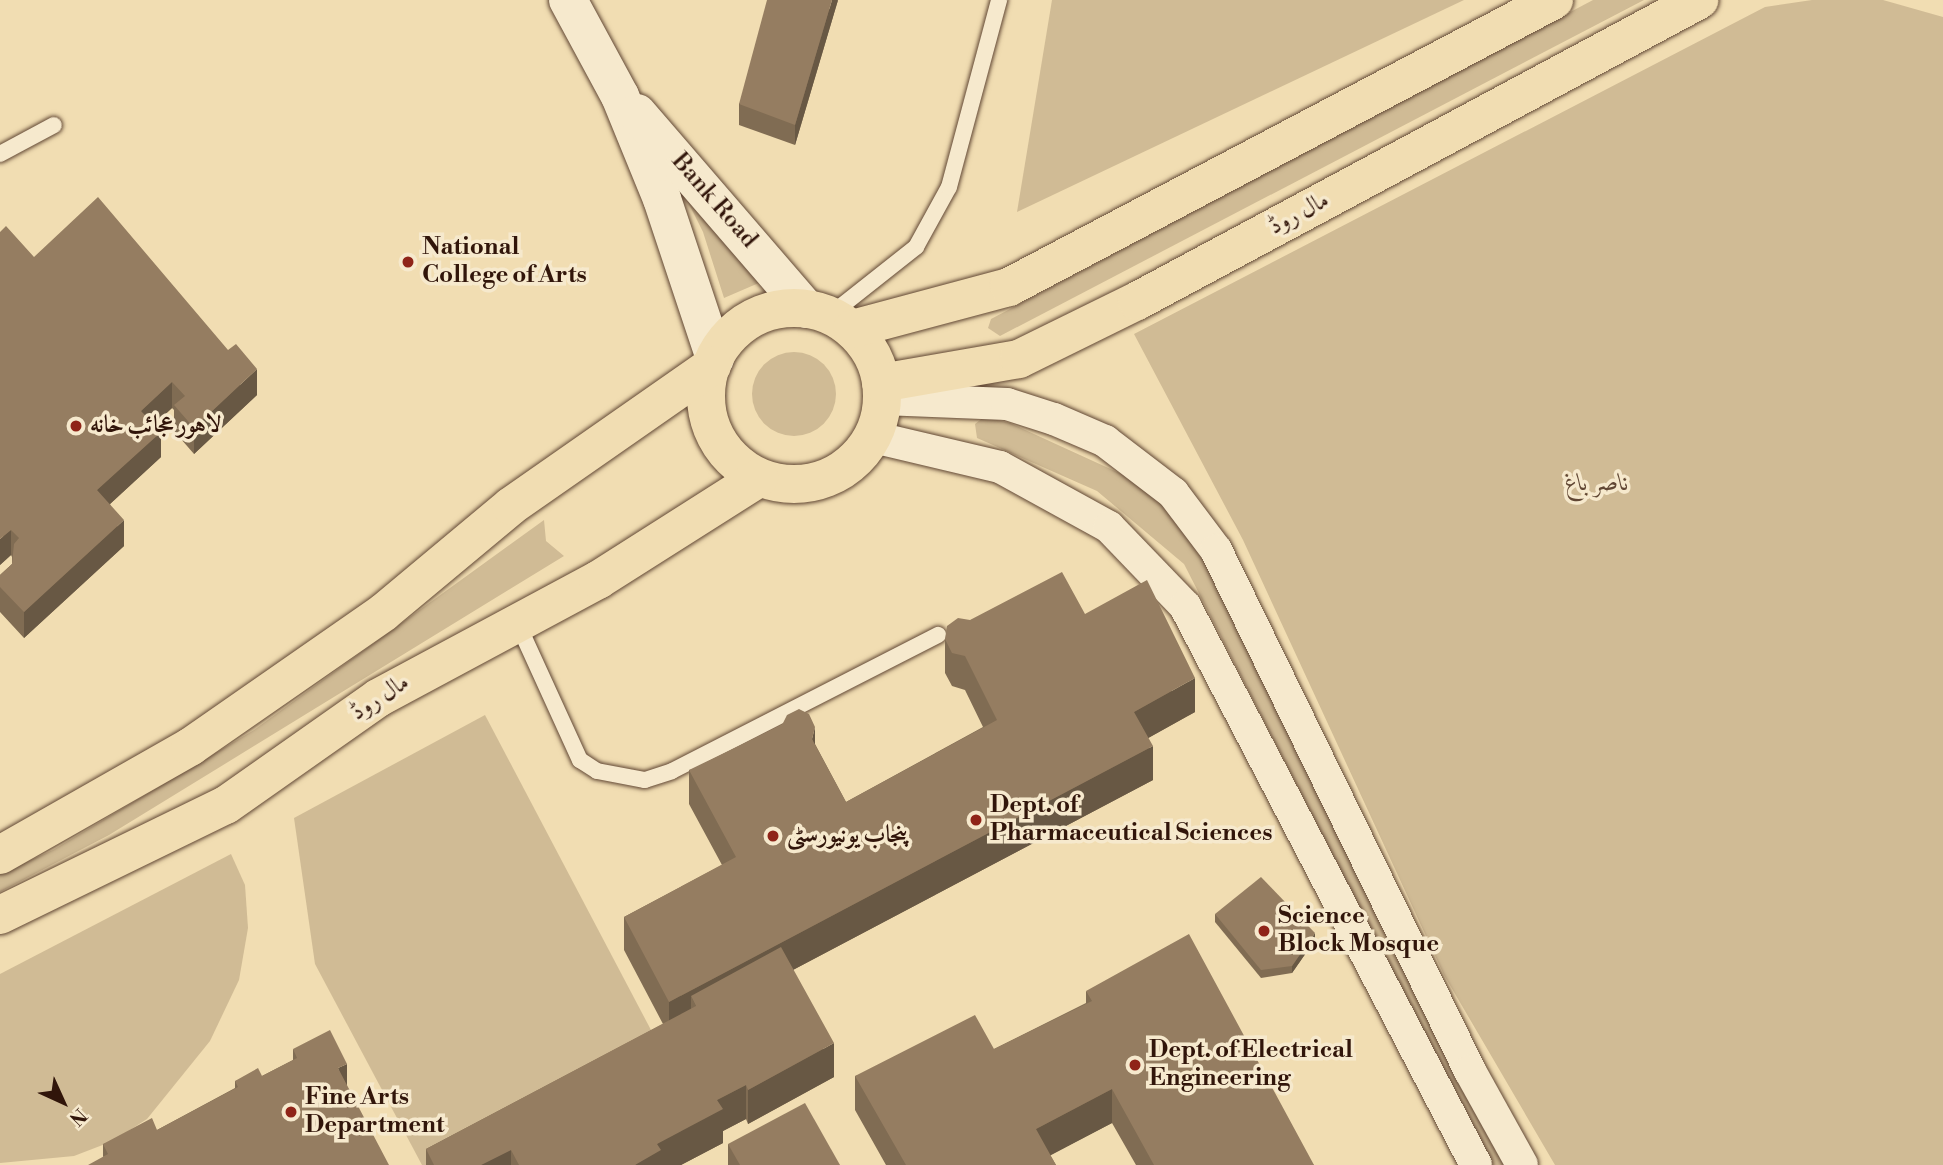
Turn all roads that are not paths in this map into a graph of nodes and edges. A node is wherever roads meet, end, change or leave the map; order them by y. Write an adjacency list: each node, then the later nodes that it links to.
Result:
1 (568, 0): 5 (street, Bank Road)
2 (999, 0): 8 (lane)
3 (1554, 0): 8 (main road)
4 (1699, 0): 10 (main road, مال روڈ)
5 (620, 96): 8 (street, Bank Road); 9 (street, Bank Road)
6 (54, 125): 7 (lane)
7 (0, 153)
8 (829, 318): 9 (main road); 10 (main road)
9 (713, 362): 12 (main road); 15 (main road)
10 (882, 391): 11 (main road); 18 (street)
11 (873, 437): 12 (main road); 17 (street)
12 (759, 478): 13 (main road, مال روڈ)
13 (517, 622): 14 (lane); 16 (main road, مال روڈ)
14 (938, 635)
15 (0, 855)
16 (0, 915)
17 (1476, 1165)
18 (1522, 1165)

